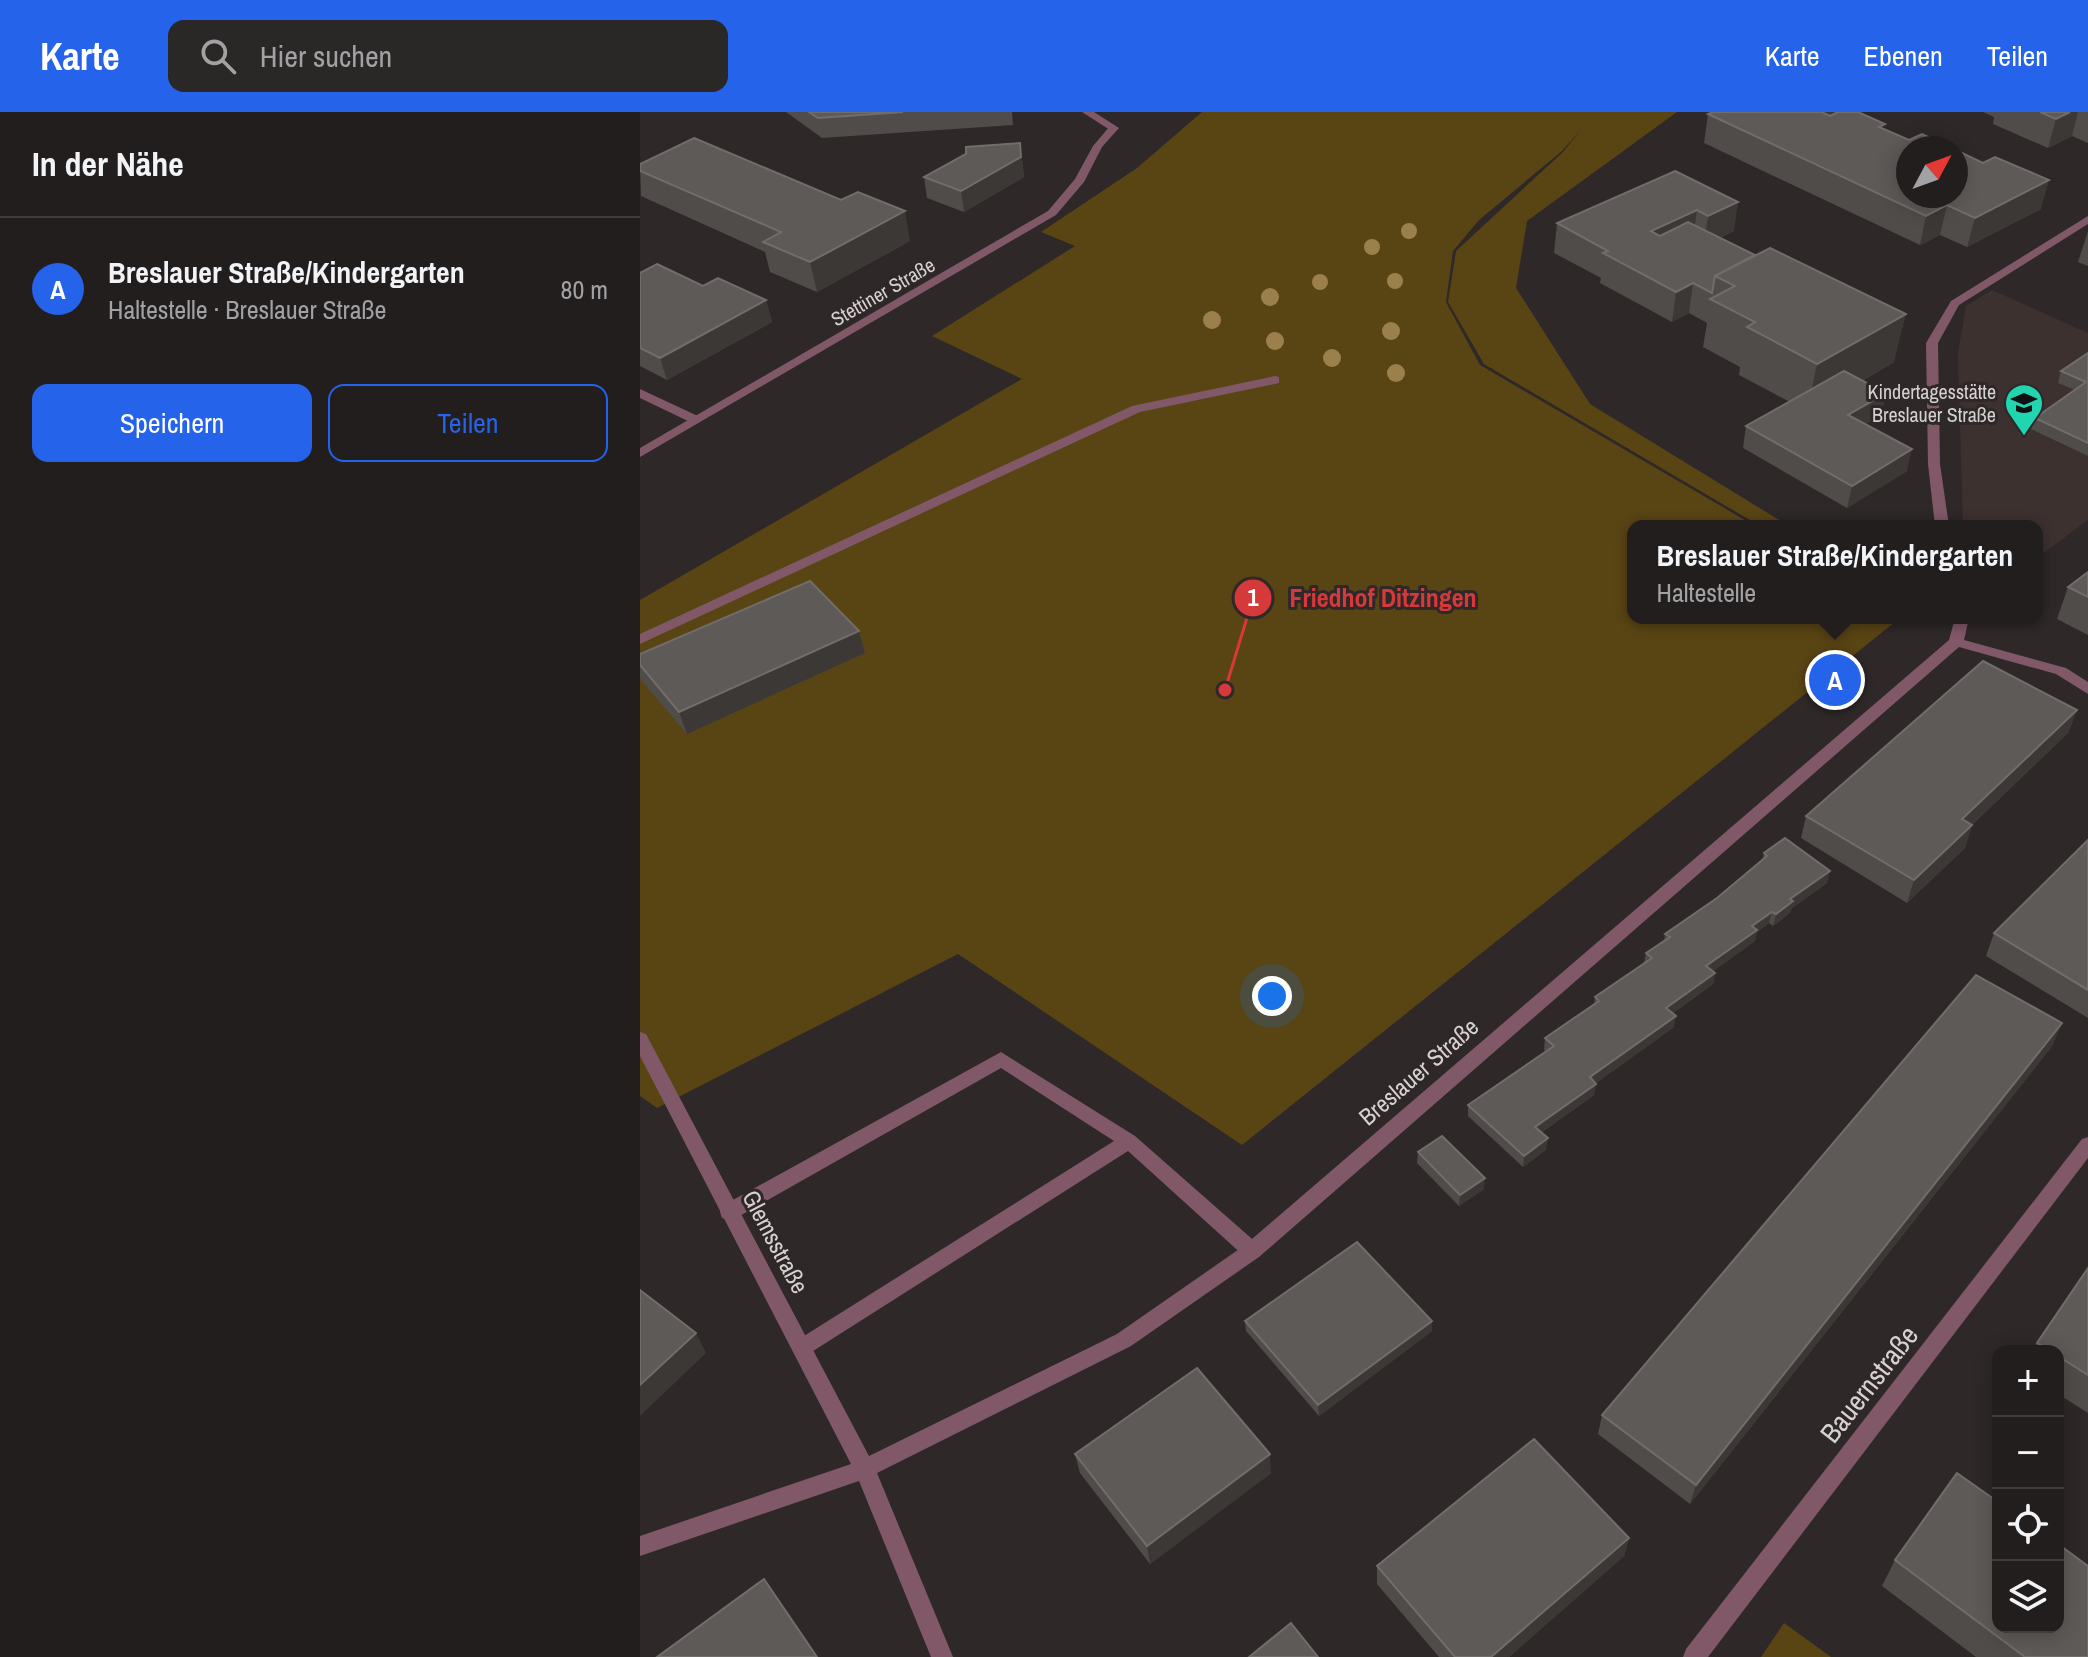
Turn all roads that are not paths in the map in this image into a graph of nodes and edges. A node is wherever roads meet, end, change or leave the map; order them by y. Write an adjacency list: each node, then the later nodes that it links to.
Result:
1 (1087, 112): 3 (street)
2 (1113, 112): 3 (street)
3 (1114, 128): 7 (street, Stettiner Straße)
4 (2088, 219): 9 (street)
5 (1275, 380): 11 (street)
6 (640, 393): 7 (street)
7 (696, 420): 8 (street, Stettiner Straße)
8 (640, 453)
9 (1941, 520)
10 (1960, 624): 12 (street)
11 (640, 639)
12 (1956, 642): 13 (street); 18 (street, Breslauer Straße)
13 (2088, 689)
14 (640, 1039): 17 (street, Glemsstraße)
15 (1129, 1141): 17 (street); 18 (street); 19 (street)
16 (2088, 1144): 23 (street, Bauernstraße)
17 (729, 1212): 19 (street, Glemsstraße)
18 (1252, 1251): 20 (street, Breslauer Straße)
19 (803, 1347): 20 (street, Glemsstraße)
20 (865, 1469): 21 (street, Breslauer Straße); 22 (street)
21 (640, 1546)
22 (942, 1657)
23 (1694, 1657)

